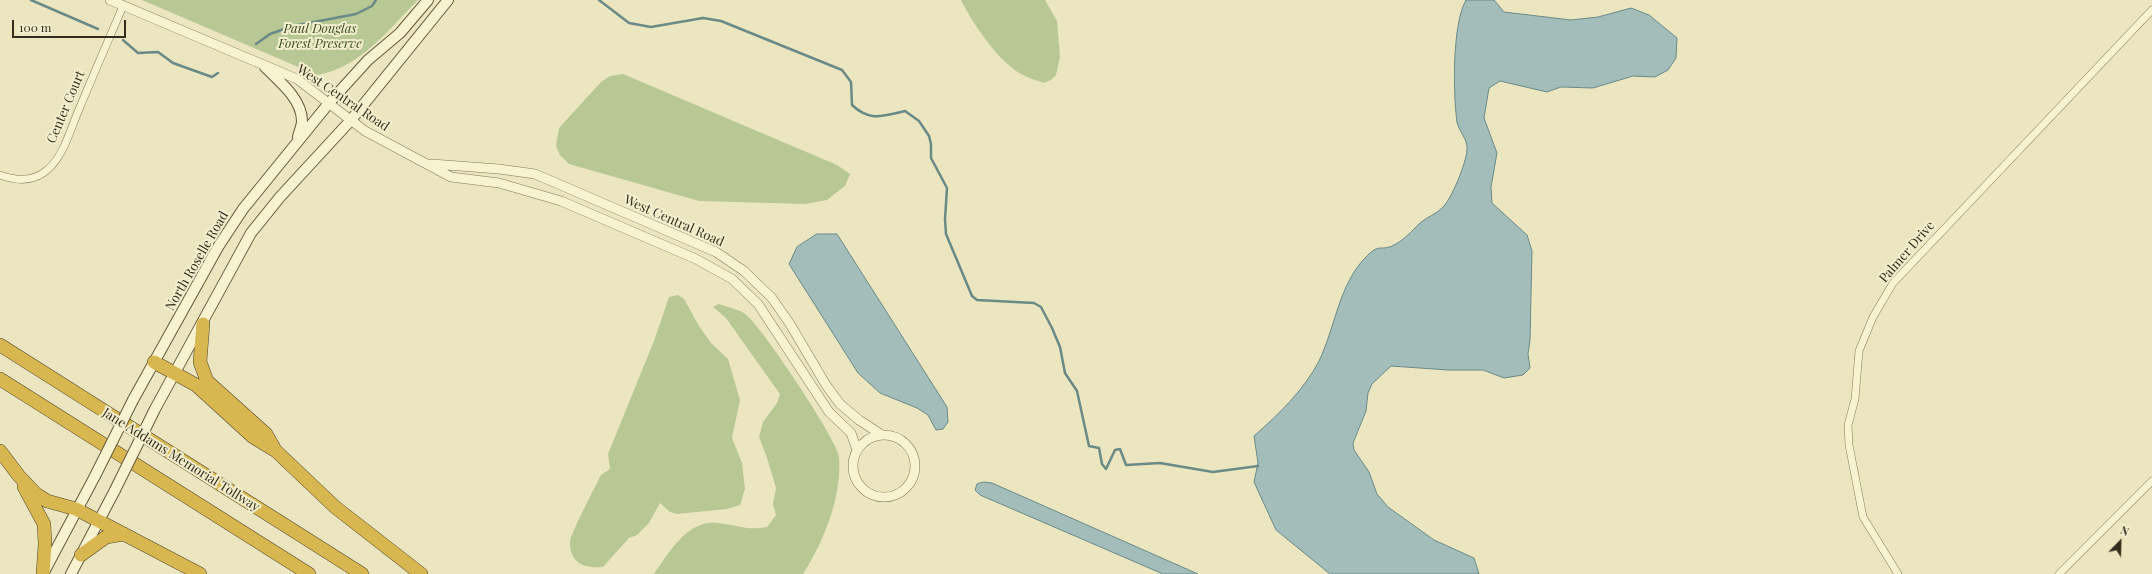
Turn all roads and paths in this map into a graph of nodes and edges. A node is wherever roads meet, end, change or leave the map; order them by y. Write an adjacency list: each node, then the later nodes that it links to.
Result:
1 (110, 0): 4 (street, West Central Road)
2 (428, 0): 7 (main road, North Roselle Road)
3 (448, 0): 8 (main road)
4 (123, 6): 6 (street, West Central Road); 11 (street, Center Court)
5 (2152, 10): 39 (street, Palmer Drive)
6 (265, 66): 7 (street, West Central Road); 9 (main road)
7 (328, 103): 8 (street, West Central Road); 9 (main road, North Roselle Road)
8 (351, 120): 10 (street, West Central Road); 18 (main road)
9 (297, 141): 20 (main road, North Roselle Road)
10 (428, 164): 12 (street, West Central Road); 13 (street, West Central Road)
11 (0, 175)
12 (566, 187): 13 (street); 14 (street, West Central Road)
13 (561, 201): 15 (street, West Central Road)
14 (662, 229): 15 (street); 16 (street, West Central Road)
15 (656, 242): 17 (street, West Central Road)
16 (750, 277): 17 (street); 23 (street, West Central Road)
17 (739, 286): 24 (street, West Central Road)
18 (203, 324): 21 (main road); 25 (highway)
19 (0, 346): 37 (highway, Jane Addams Memorial Tollway)
20 (154, 362): 21 (highway); 29 (main road, North Roselle Road, bridge)
21 (175, 372): 25 (highway); 30 (main road, bridge)
22 (0, 379): 36 (highway)
23 (882, 435): 24 (street); 24 (street)
24 (857, 450)
25 (276, 451): 38 (highway)
26 (0, 452): 27 (highway)
27 (19, 476): 29 (highway); 33 (highway)
28 (2152, 481): 40 (street)
29 (76, 509): 30 (highway); 33 (main road, North Roselle Road)
30 (98, 520): 31 (highway); 32 (main road)
31 (124, 534): 32 (highway); 35 (highway)
32 (81, 555): 34 (main road)
33 (43, 574)
34 (71, 574)
35 (200, 574)
36 (309, 574)
37 (362, 574)
38 (421, 574)
39 (1898, 574)
40 (2059, 574)

